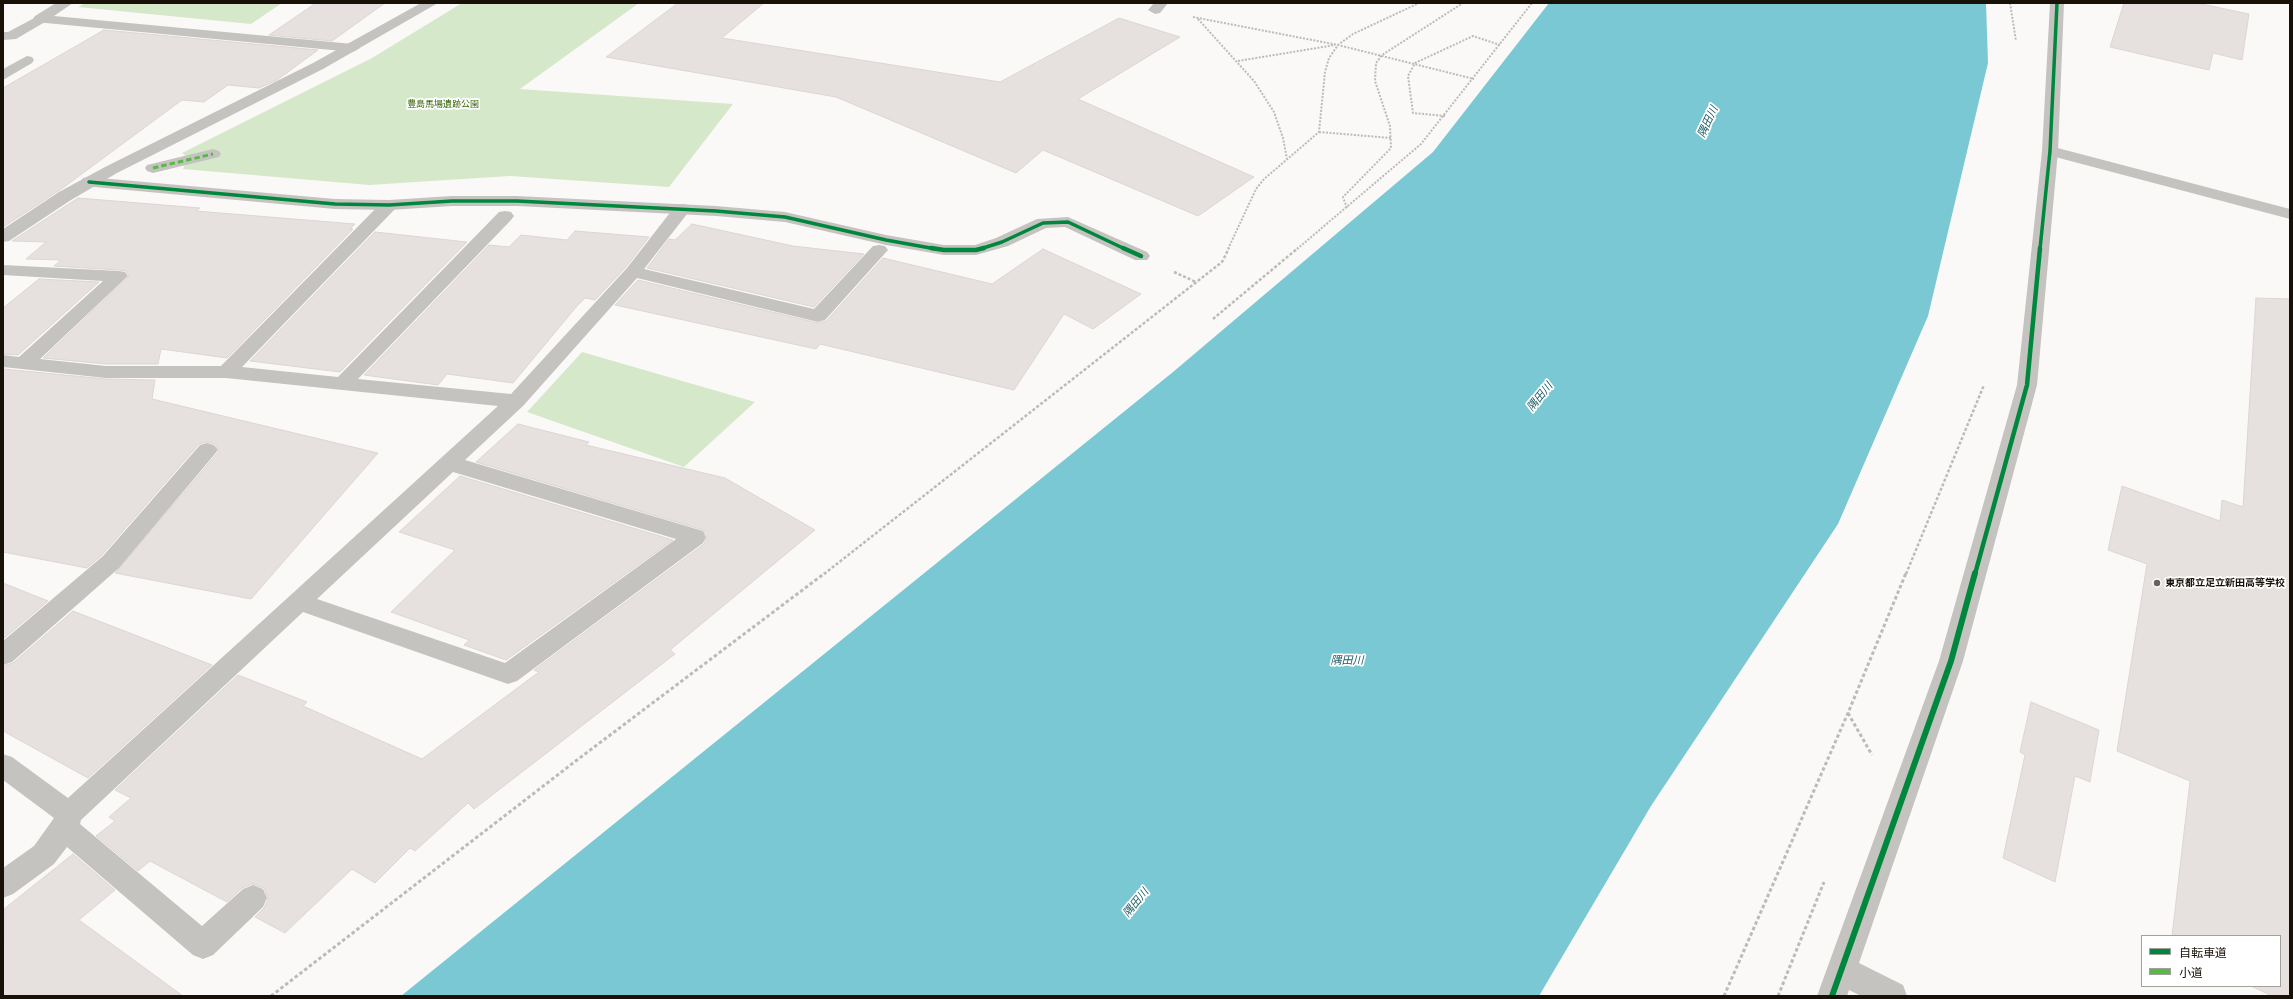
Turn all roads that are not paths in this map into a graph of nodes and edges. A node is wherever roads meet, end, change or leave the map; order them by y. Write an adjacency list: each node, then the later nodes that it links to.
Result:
1 (66, 3): 4 (street)
2 (431, 3): 6 (street)
3 (2057, 3): 9 (street)
4 (40, 19): 5 (street); 6 (street)
5 (3, 36)
6 (353, 48): 12 (street)
7 (27, 60): 8 (street)
8 (3, 76)
9 (2050, 151): 15 (street); 35 (street)
10 (213, 154): 11 (street)
11 (153, 168)
12 (89, 182): 13 (street); 17 (street)
13 (389, 205): 14 (street); 24 (street)
14 (682, 209): 19 (street); 21 (street)
15 (2290, 214)
16 (505, 216): 25 (street)
17 (3, 237)
18 (879, 250): 21 (street)
19 (1141, 256)
20 (3, 270): 23 (street)
21 (633, 272): 26 (street)
22 (3, 361): 23 (street)
23 (25, 362): 24 (street)
24 (226, 372): 25 (street)
25 (342, 384): 26 (street)
26 (516, 401): 28 (street)
27 (207, 450): 30 (street)
28 (449, 463): 29 (street); 29 (street)
29 (300, 602): 32 (street)
30 (3, 655)
31 (3, 765): 32 (street)
32 (67, 821): 33 (street); 34 (street)
33 (3, 885)
34 (253, 898)
35 (1836, 983): 36 (street)
36 (1892, 996)

